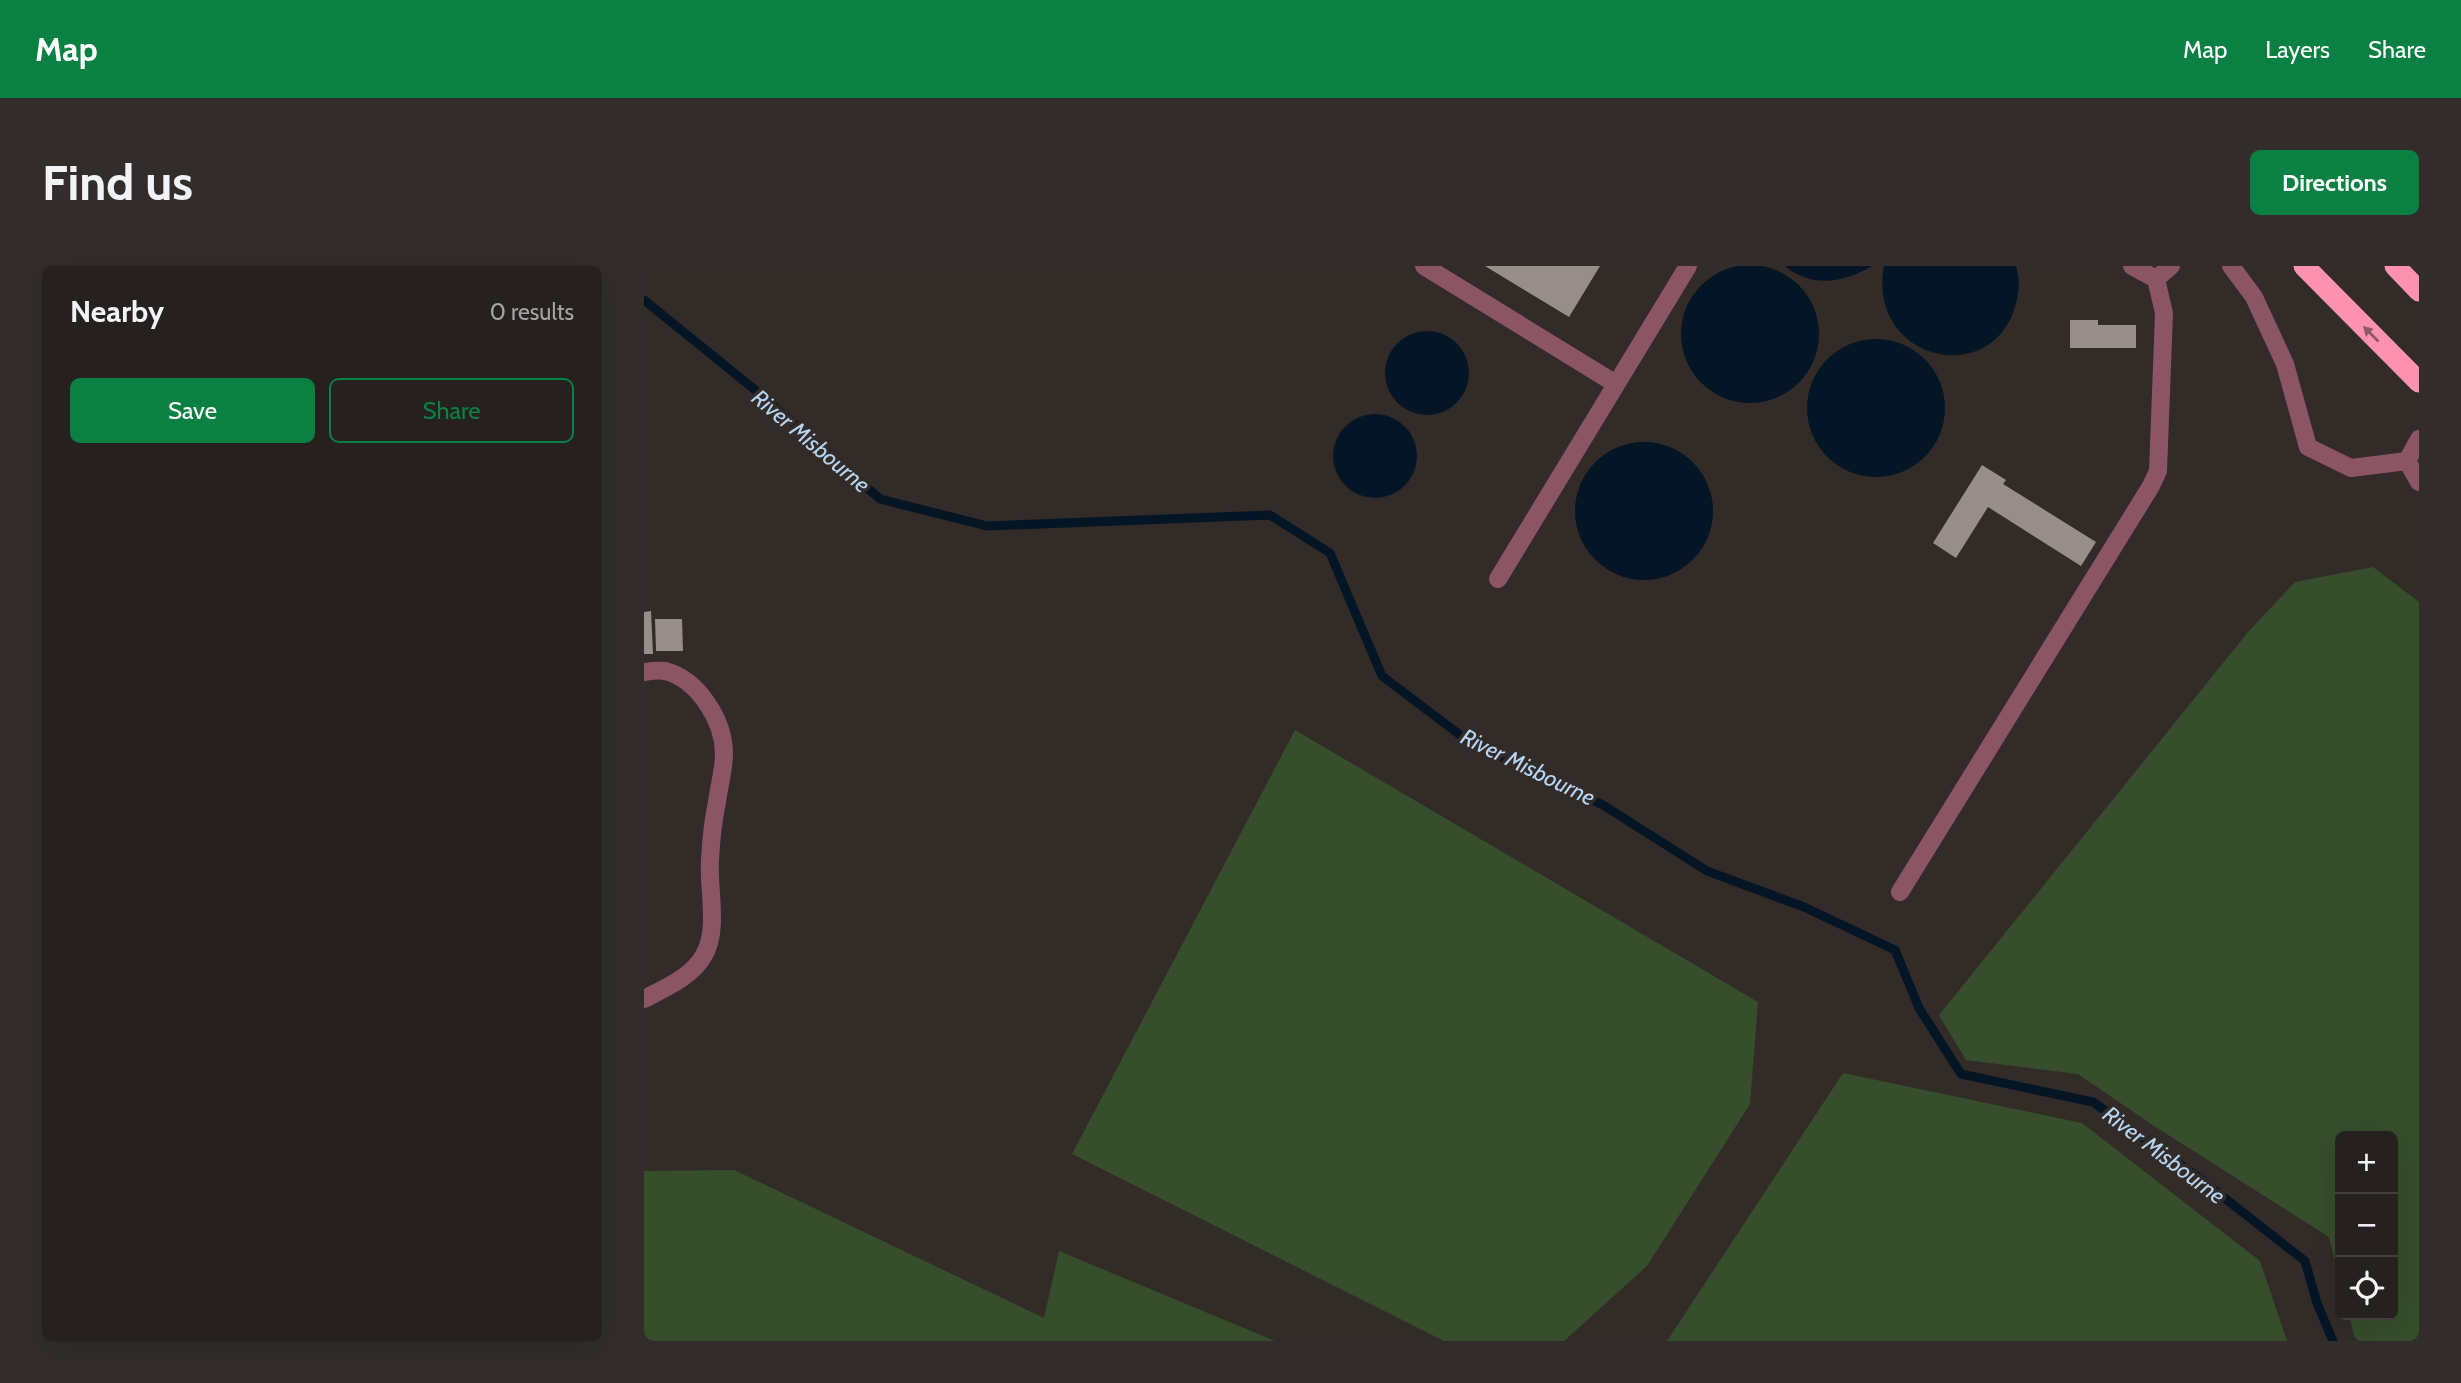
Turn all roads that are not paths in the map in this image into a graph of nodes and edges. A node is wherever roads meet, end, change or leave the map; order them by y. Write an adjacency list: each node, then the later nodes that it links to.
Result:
1 (1424, 266): 11 (street)
2 (1688, 266): 11 (street)
3 (2132, 266): 8 (street)
4 (2171, 266): 8 (street)
5 (2231, 266): 13 (street)
6 (2304, 266): 10 (highway, one-way to 6)
7 (2395, 266): 9 (highway)
8 (2156, 279): 17 (street)
9 (2419, 291)
10 (2419, 382)
11 (1616, 384): 15 (street)
12 (2419, 439): 13 (street)
13 (2407, 461): 14 (street)
14 (2419, 482)
15 (1498, 579)
16 (644, 671): 18 (street)
17 (1900, 892)
18 (644, 999)

